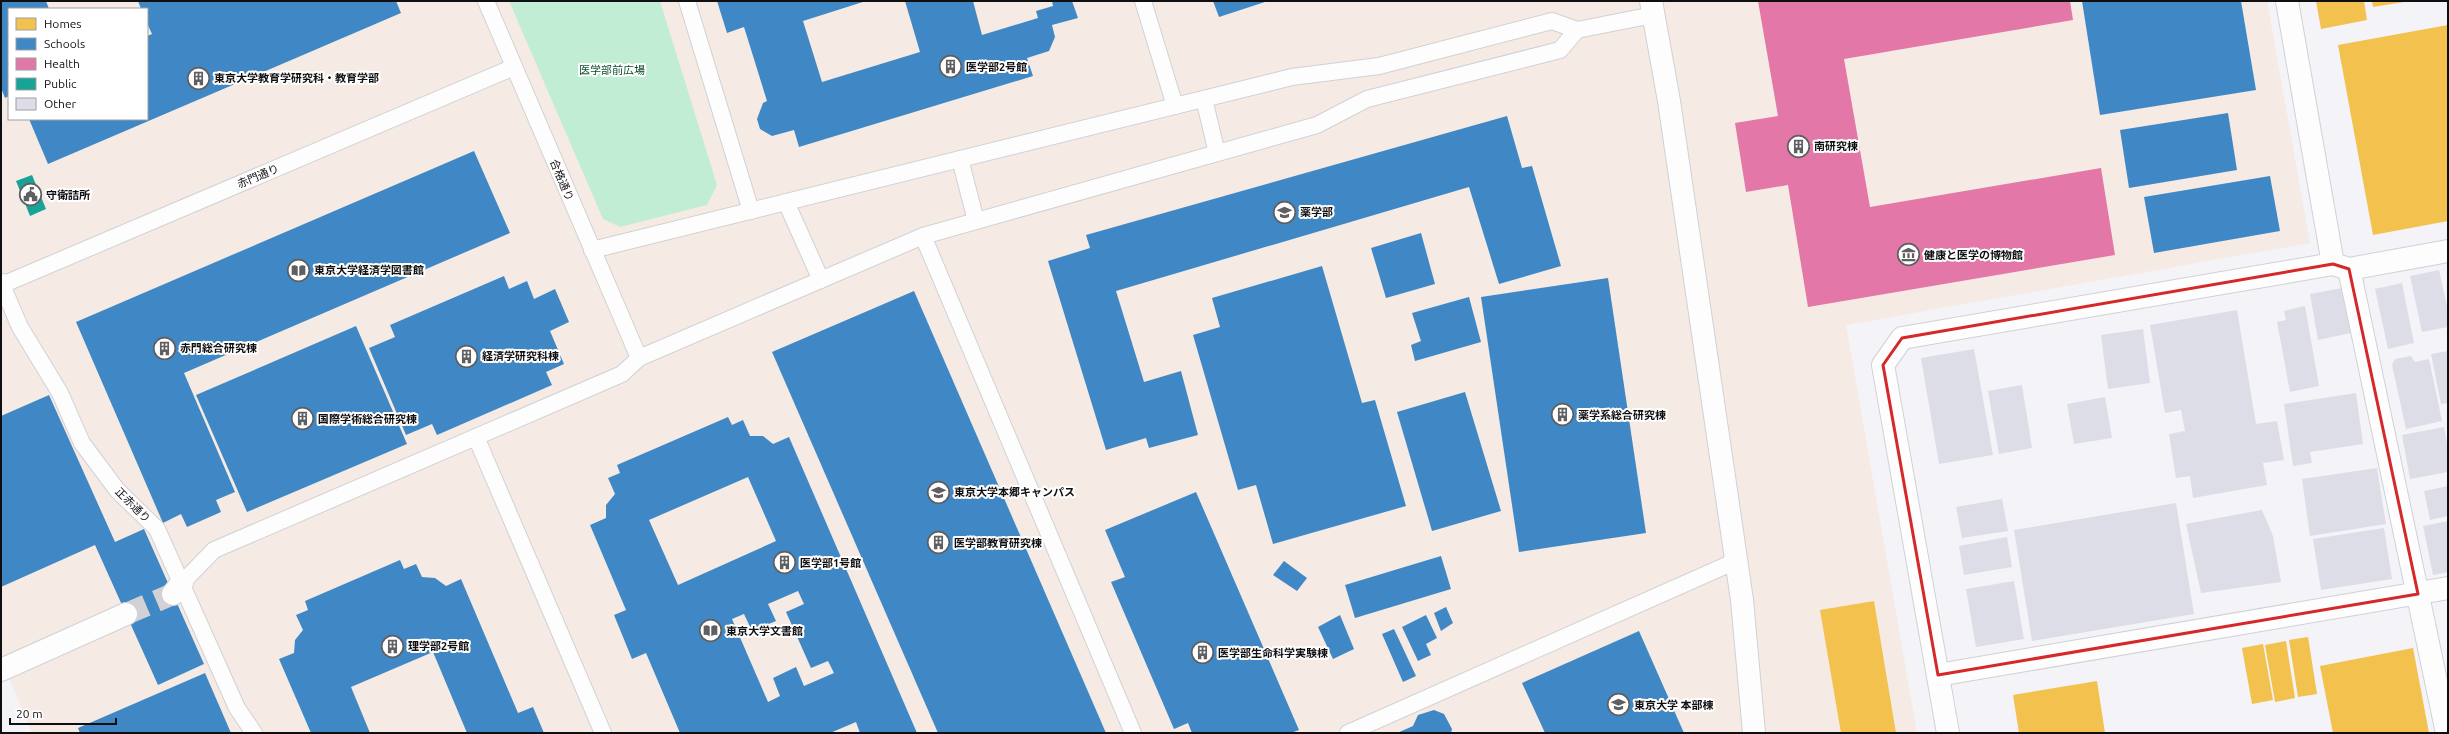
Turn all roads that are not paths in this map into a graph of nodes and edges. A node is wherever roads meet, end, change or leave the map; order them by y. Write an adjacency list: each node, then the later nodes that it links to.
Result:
1 (486, 1): 7 (lane, 合格通り)
2 (687, 1): 13 (lane)
3 (1144, 1): 9 (lane)
4 (2287, 1): 18 (street)
5 (1652, 8): 6 (lane); 23 (street)
6 (1577, 30): 8 (lane); 10 (lane)
7 (514, 67): 16 (lane, 合格通り); 20 (lane, 赤門通り)
8 (1204, 99): 9 (lane); 10 (lane)
9 (1176, 106): 11 (lane)
10 (1218, 153): 14 (lane)
11 (960, 159): 12 (lane); 14 (lane)
12 (786, 202): 13 (lane); 19 (lane)
13 (751, 211): 16 (lane)
14 (976, 221): 15 (lane)
15 (923, 236): 19 (lane); 32 (lane)
16 (592, 250): 21 (lane, 合格通り)
17 (2448, 251): 18 (street)
18 (2341, 266): 26 (street); 29 (street)
19 (821, 280): 21 (lane)
20 (1, 285): 24 (lane, 正赤通り)
21 (639, 358): 22 (lane)
22 (476, 437): 24 (lane); 31 (lane)
23 (1736, 561): 33 (lane); 34 (street)
24 (177, 588): 30 (lane, 正赤通り)
25 (2448, 588): 26 (street)
26 (2418, 594): 29 (street); 36 (street)
27 (126, 614): 28 (street)
28 (1, 670)
29 (1938, 675): 35 (street)
30 (254, 733)
31 (603, 733)
32 (1133, 733)
33 (1348, 733)
34 (1754, 733)
35 (1948, 733)
36 (2447, 733)

